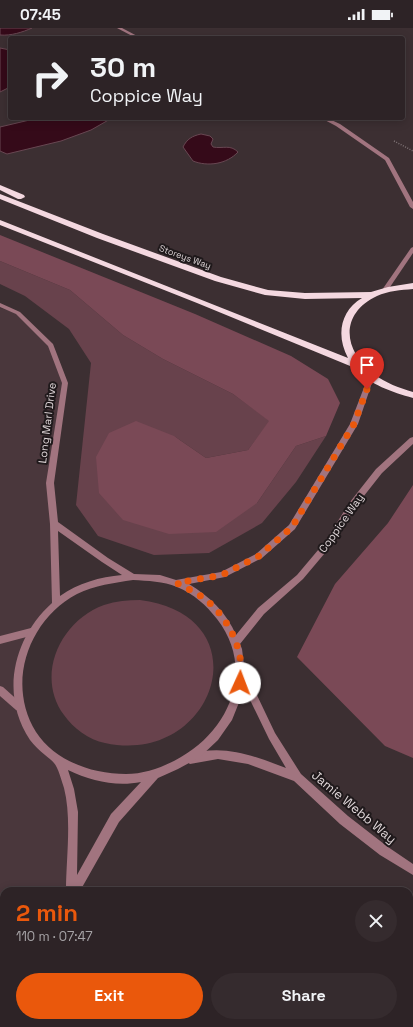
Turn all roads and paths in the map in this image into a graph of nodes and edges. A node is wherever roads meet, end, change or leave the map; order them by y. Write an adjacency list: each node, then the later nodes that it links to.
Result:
1 (119, 28): 2 (street)
2 (135, 36)
3 (327, 120): 6 (street)
4 (0, 187): 8 (highway)
5 (0, 196): 8 (highway, Storeys Way)
6 (413, 207)
7 (0, 222): 14 (highway)
8 (100, 236): 12 (highway, Storeys Way)
9 (413, 249): 11 (street)
10 (413, 286): 11 (highway)
11 (385, 290): 12 (highway)
12 (373, 295): 14 (highway)
13 (0, 305): 18 (street, Long Marl Drive)
14 (358, 366): 15 (highway)
15 (371, 377): 16 (highway); 20 (street)
16 (413, 395)
17 (413, 440): 24 (street, Coppice Way)
18 (54, 524): 19 (street); 21 (street, Long Marl Drive)
19 (133, 577): 20 (street); 21 (street)
20 (177, 583): 24 (street)
21 (56, 604): 22 (street)
22 (31, 632): 23 (street); 27 (street)
23 (0, 640)
24 (236, 642): 25 (street)
25 (242, 673): 28 (street); 31 (street, Jamie Webb Way)
26 (0, 690): 27 (street)
27 (19, 707): 29 (street)
28 (190, 759): 30 (street); 31 (street, Jamie Webb Way)
29 (60, 762): 30 (street); 33 (street)
30 (154, 775): 34 (street)
31 (297, 777): 32 (street, Jamie Webb Way)
32 (413, 870)
33 (72, 887)
34 (74, 887)

